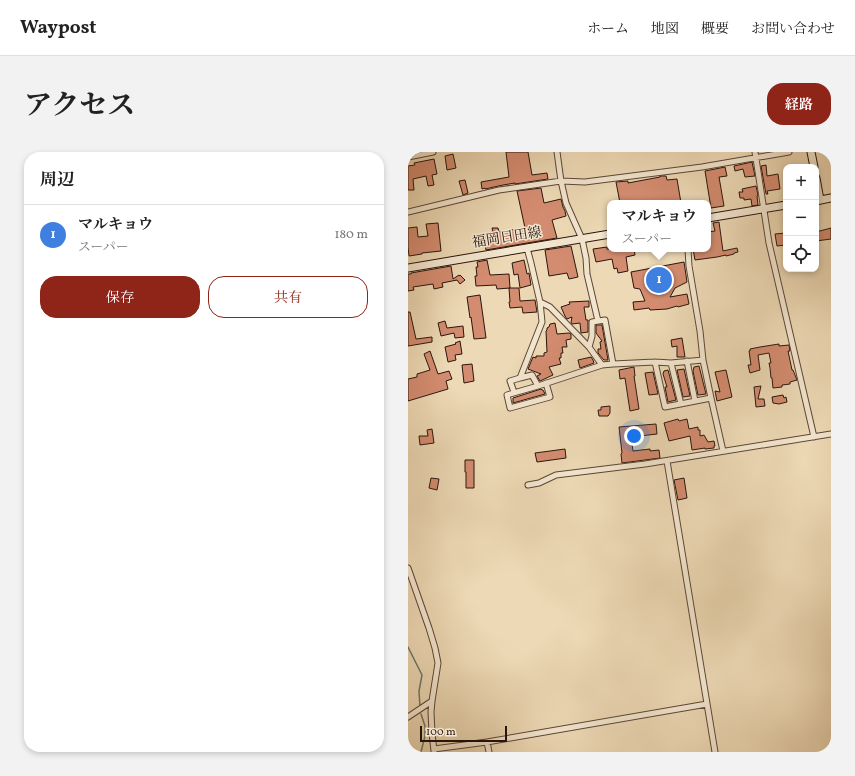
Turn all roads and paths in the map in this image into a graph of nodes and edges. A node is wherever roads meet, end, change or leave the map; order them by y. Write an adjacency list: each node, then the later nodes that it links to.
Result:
1 (433, 152): 6 (street)
2 (557, 152): 9 (street)
3 (755, 152): 7 (street)
4 (789, 152): 7 (street)
5 (811, 152): 8 (main road)
6 (408, 156)
7 (756, 158): 9 (street); 13 (street)
8 (813, 164)
9 (561, 181): 14 (street); 17 (street)
10 (831, 198): 11 (main road)
11 (819, 200)
12 (783, 206): 13 (main road)
13 (763, 209): 15 (main road); 38 (street)
14 (408, 212)
15 (711, 218)
16 (607, 235): 17 (main road, 福岡日田線)
17 (582, 239): 18 (main road, 福岡日田線); 22 (street)
18 (527, 248): 20 (main road, 福岡日田線); 21 (street)
19 (688, 252): 24 (street)
20 (408, 268)
21 (540, 302): 23 (street); 30 (street)
22 (598, 321): 23 (street); 28 (street)
23 (589, 347): 29 (street)
24 (703, 360): 25 (street); 34 (street)
25 (687, 361): 27 (street); 35 (street)
26 (656, 362): 27 (street); 28 (street); 36 (street)
27 (671, 363): 36 (street)
28 (613, 364): 29 (street)
29 (602, 365): 31 (street)
30 (520, 378): 32 (street); 33 (street)
31 (546, 383): 32 (street); 33 (street)
32 (538, 386): 33 (street)
33 (514, 392)
34 (711, 398): 35 (street); 39 (street)
35 (696, 401): 36 (street)
36 (681, 404)
37 (831, 434): 38 (street)
38 (814, 437): 39 (street)
39 (723, 451): 40 (street)
40 (667, 461): 41 (street); 44 (street)
41 (528, 485)
42 (408, 568): 43 (street)
43 (432, 701): 45 (street); 47 (street)
44 (707, 704): 46 (street); 49 (street)
45 (408, 717)
46 (487, 742): 47 (street); 48 (street)
47 (434, 751)
48 (489, 752)
49 (715, 752)

